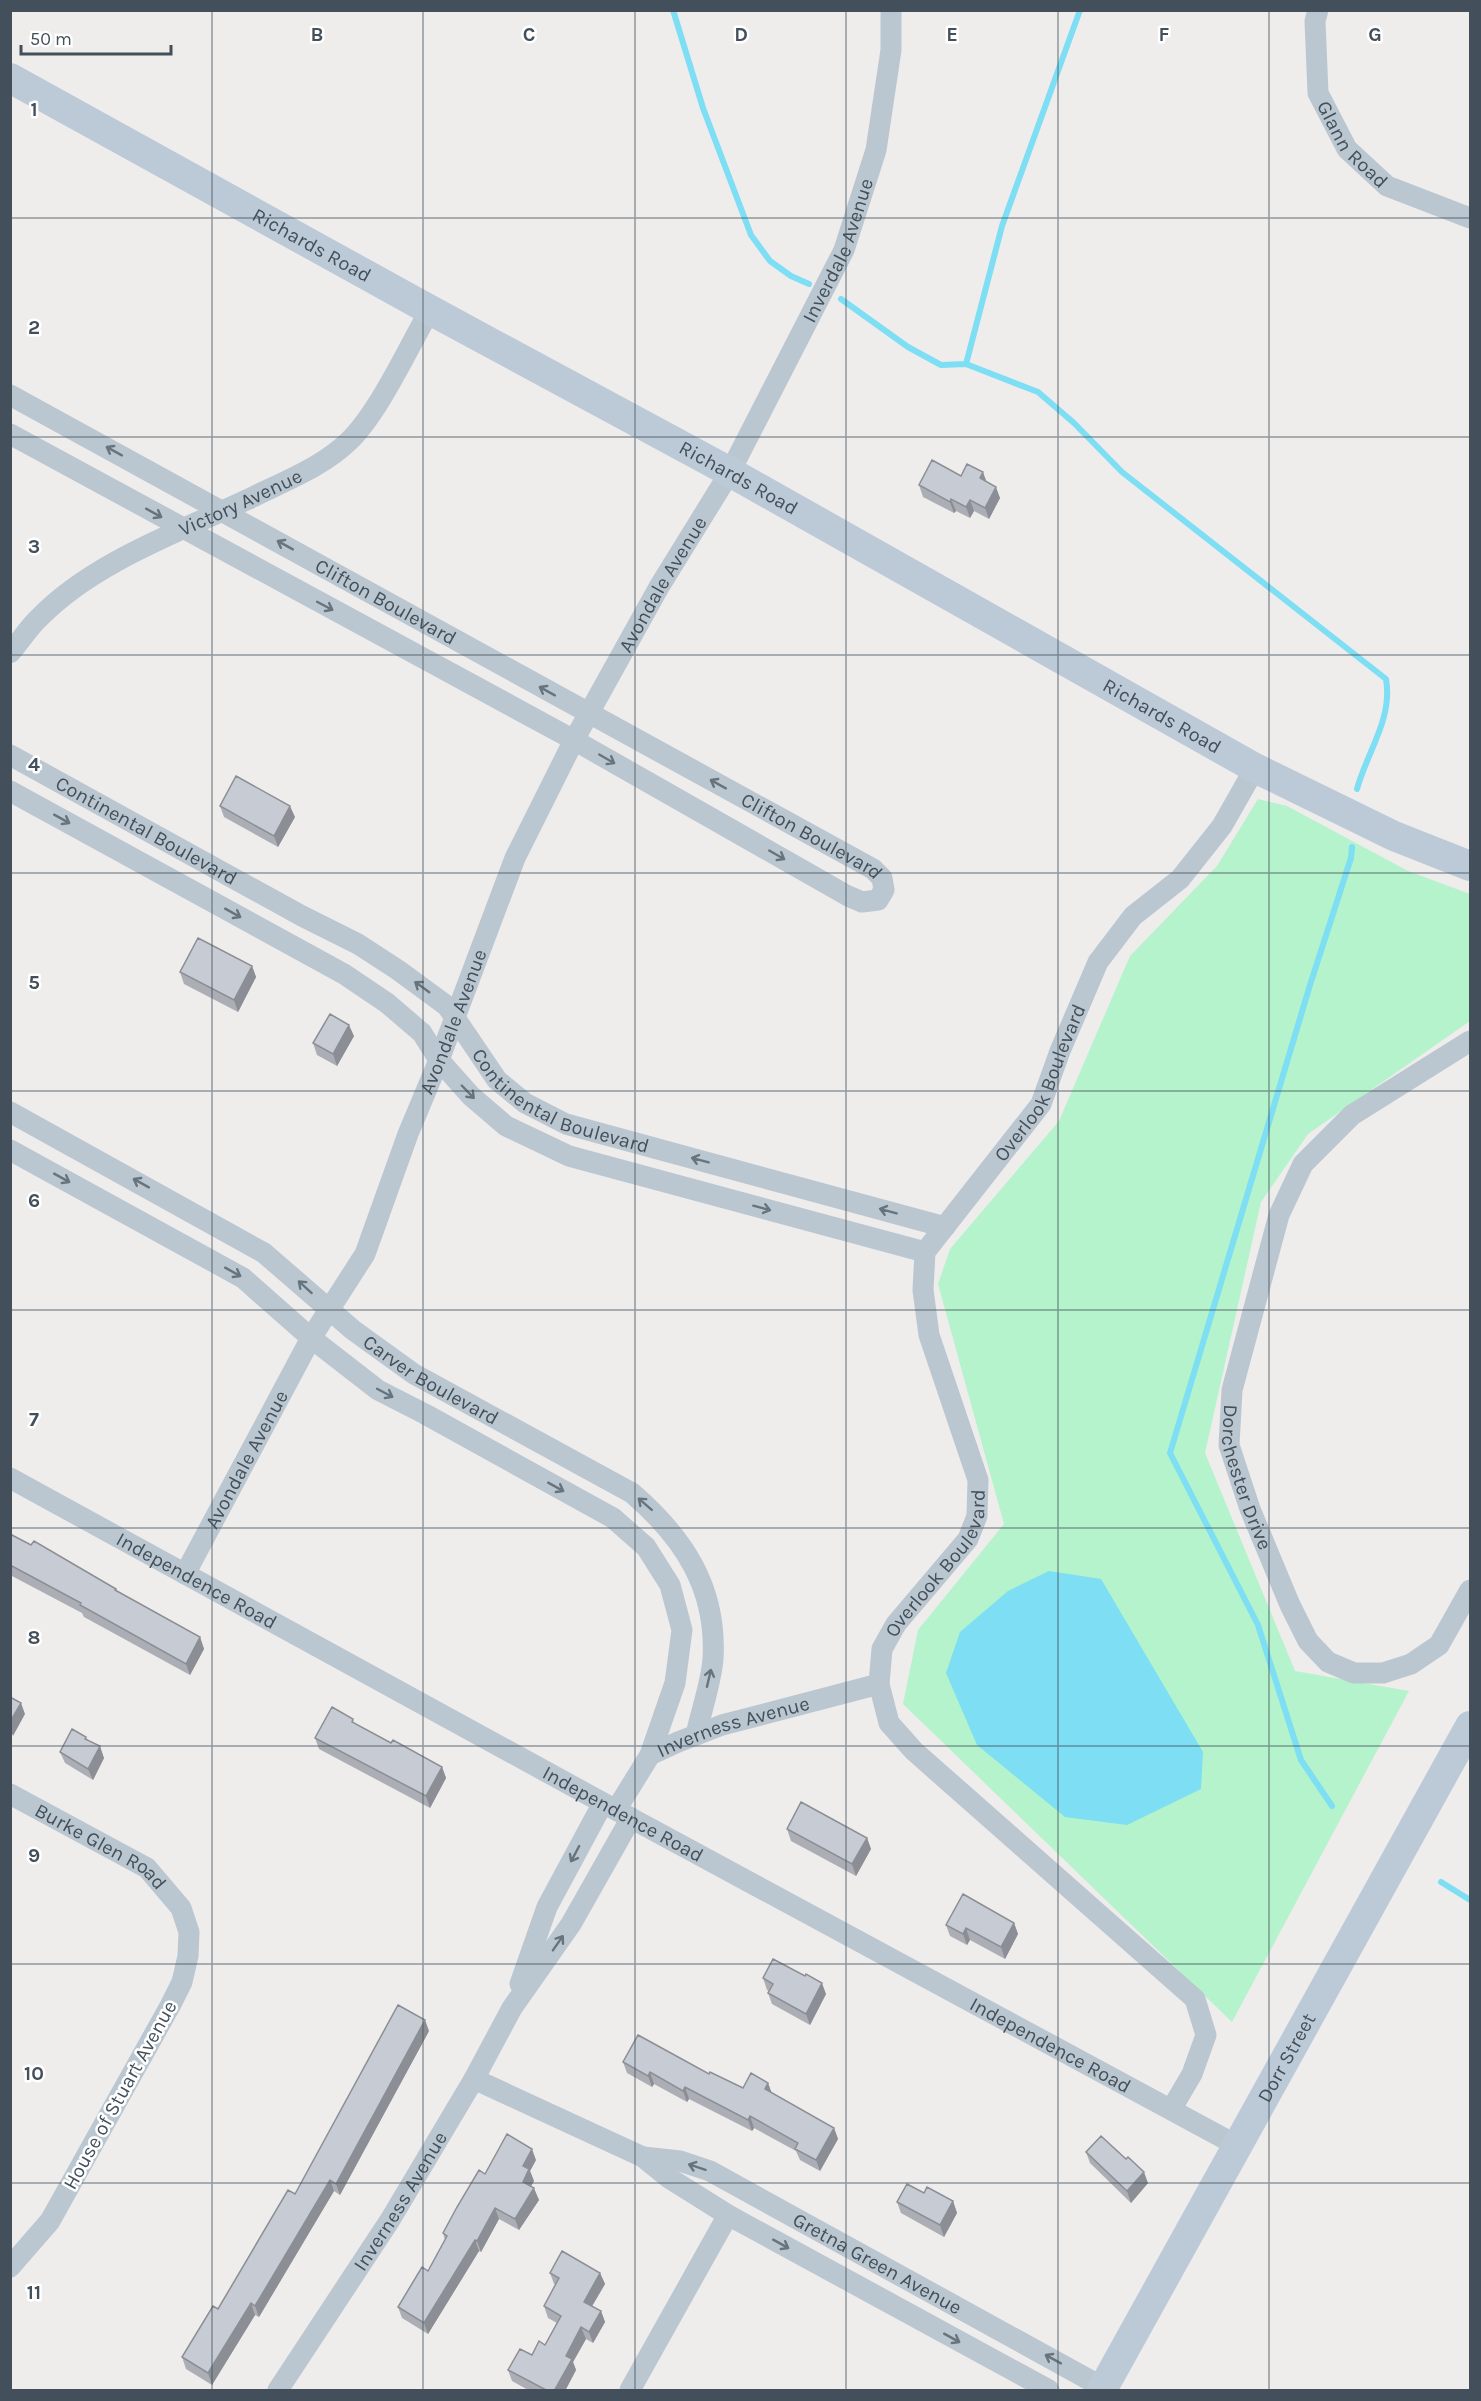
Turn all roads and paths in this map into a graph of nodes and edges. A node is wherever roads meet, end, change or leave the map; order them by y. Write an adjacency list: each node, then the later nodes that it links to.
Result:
1 (891, 10): 8 (street, Inverdale Avenue)
2 (1318, 10): 4 (street, Glann Road)
3 (10, 78): 5 (street, Richards Road)
4 (1470, 218)
5 (430, 310): 8 (street, Richards Road); 9 (street, Victory Avenue)
6 (10, 395): 9 (street, Clifton Boulevard, one-way to 6)
7 (10, 434): 10 (street, Clifton Boulevard, one-way to 10)
8 (730, 472): 12 (street, Avondale Avenue); 15 (street, Richards Road)
9 (223, 511): 10 (street, Victory Avenue); 12 (street, Clifton Boulevard, one-way to 9)
10 (184, 530): 11 (street, Victory Avenue); 13 (street, Clifton Boulevard, one-way to 13)
11 (10, 653)
12 (588, 713): 13 (street, Avondale Avenue); 13 (street, Clifton Boulevard, one-way to 12)
13 (574, 740): 18 (street, Avondale Avenue)
14 (10, 755): 18 (street, Continental Boulevard, one-way to 14)
15 (1255, 768): 17 (street, Richards Road); 23 (street, Overlook Boulevard)
16 (10, 791): 20 (street, Continental Boulevard, one-way to 20)
17 (1470, 866)
18 (455, 1018): 20 (street, Avondale Avenue); 23 (street, Continental Boulevard, one-way to 18)
19 (1470, 1041): 29 (street, Dorchester Drive)
20 (439, 1060): 24 (street, Continental Boulevard, one-way to 24); 25 (street, Avondale Avenue)
21 (10, 1112): 25 (street, Carver Boulevard, one-way to 21)
22 (10, 1150): 26 (street, Carver Boulevard, one-way to 26)
23 (945, 1227): 24 (street, Overlook Boulevard)
24 (925, 1252): 30 (street, Overlook Boulevard)
25 (330, 1309): 26 (street, Avondale Avenue); 32 (street, Carver Boulevard, one-way to 25)
26 (310, 1338): 28 (street, Avondale Avenue); 33 (street, Carver Boulevard, one-way to 33)
27 (10, 1478): 28 (street, Independence Road)
28 (184, 1574): 35 (street, Independence Road)
29 (1470, 1590)
30 (879, 1684): 32 (street, Inverness Avenue); 39 (street, Overlook Boulevard)
31 (1470, 1726): 40 (street, Dorr Street)
32 (696, 1735): 33 (street, Inverness Avenue)
33 (650, 1755): 35 (street, Inverness Avenue)
34 (10, 1794): 36 (street, Burke Glen Road)
35 (617, 1810): 37 (street, Inverness Avenue, one-way to 35); 37 (street, Inverness Avenue, one-way to 37); 39 (street, Independence Road)
36 (181, 1908): 46 (street, House of Stuart Avenue)
37 (512, 2008): 38 (street, Inverness Avenue)
38 (474, 2079): 41 (street, Gretna Green Avenue); 48 (street, Inverness Avenue)
39 (1172, 2108): 40 (street, Independence Road)
40 (1238, 2146): 47 (street, Dorr Street)
41 (643, 2157): 42 (street, Gretna Green Avenue, one-way to 41); 44 (street, Gretna Green Avenue)
42 (720, 2177): 43 (street, Gretna Green Avenue); 44 (street)
43 (759, 2198): 45 (street); 47 (street, Gretna Green Avenue, one-way to 43)
44 (706, 2202): 45 (street, Gretna Green Avenue)
45 (736, 2220): 49 (street); 50 (street, Gretna Green Avenue, one-way to 50)
46 (10, 2267)
47 (1103, 2389)
48 (279, 2391)
49 (630, 2391)
50 (1049, 2391)

